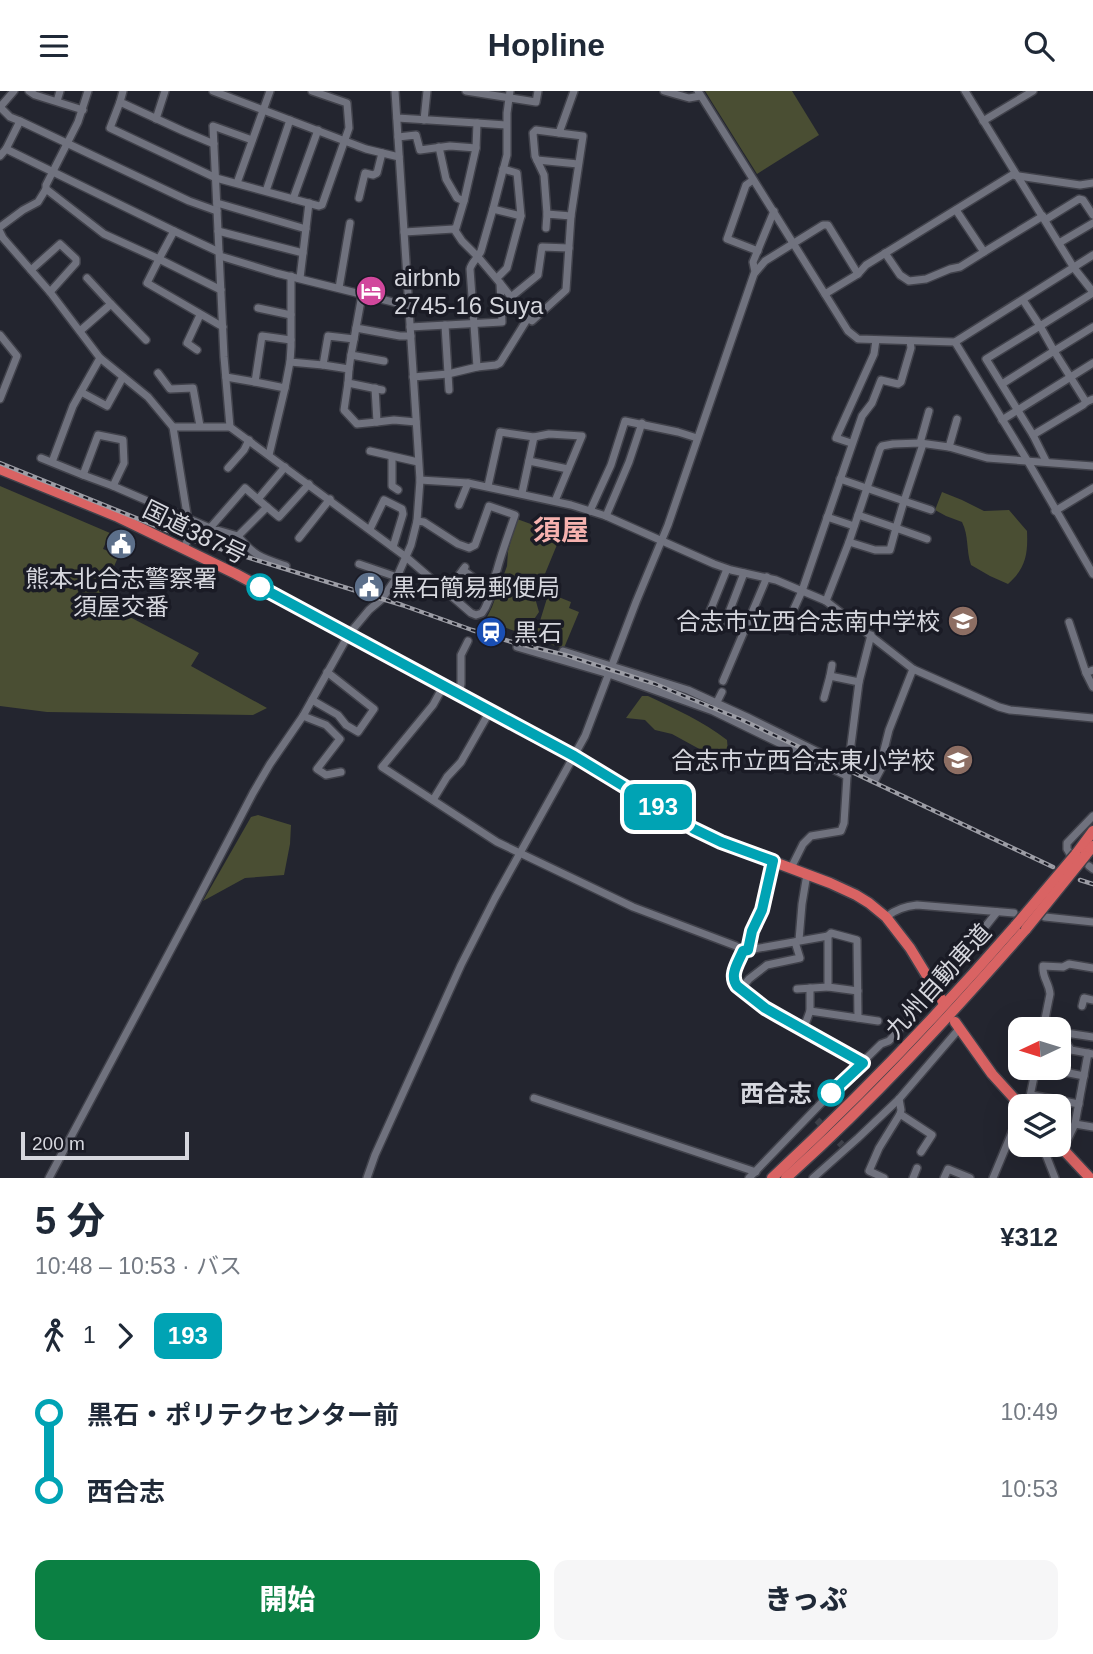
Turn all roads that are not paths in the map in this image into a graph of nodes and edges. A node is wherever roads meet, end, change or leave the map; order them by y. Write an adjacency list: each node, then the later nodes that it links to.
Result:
1 (29, 91): 20 (street)
2 (60, 91): 20 (street)
3 (88, 91): 23 (street)
4 (123, 91): 21 (street)
5 (165, 91): 26 (street)
6 (213, 91): 24 (street)
7 (270, 91): 24 (street)
8 (312, 91): 37 (street)
9 (395, 91): 25 (street)
10 (427, 91): 28 (street)
11 (466, 91): 19 (street)
12 (538, 91): 19 (street)
13 (574, 91): 34 (street)
14 (664, 91): 18 (street)
15 (965, 91): 30 (street)
16 (1032, 91): 30 (street)
17 (11, 92): 22 (street)
18 (699, 93): 51 (street)
19 (509, 94): 32 (street)
20 (57, 101): 23 (street)
21 (120, 101): 26 (street); 50 (street)
22 (0, 107): 29 (street)
23 (83, 110): 38 (street)
24 (263, 110): 27 (street); 36 (street)
25 (397, 118): 28 (street); 35 (street)
26 (156, 119): 39 (street)
27 (290, 120): 33 (street); 55 (street)
28 (424, 120): 31 (street)
29 (20, 121): 38 (street); 42 (street)
30 (984, 121): 49 (street)
31 (477, 123): 32 (street); 41 (street)
32 (506, 125): 47 (street)
33 (318, 130): 37 (street); 57 (street)
34 (559, 133): 45 (street); 46 (street)
35 (398, 137): 40 (street); 44 (street)
36 (252, 140): 39 (street); 52 (street)
37 (345, 141): 43 (street); 59 (street)
38 (66, 143): 48 (street); 60 (street)
39 (214, 143): 50 (street)
40 (439, 147): 41 (street); 58 (street)
41 (476, 148): 58 (street)
42 (3, 152): 48 (street)
43 (382, 153): 44 (street); 56 (street)
44 (399, 157): 77 (street)
45 (537, 160): 46 (street); 64 (street)
46 (578, 164): 67 (street)
47 (503, 169): 61 (street); 66 (street)
48 (52, 173): 54 (street); 76 (street)
49 (1017, 175): 53 (street); 62 (street); 68 (street)
50 (216, 178): 52 (street); 60 (street)
51 (753, 180): 63 (street); 81 (street)
52 (237, 183): 55 (street)
53 (1093, 183)
54 (46, 189): 74 (street); 88 (street)
55 (265, 191): 57 (street)
56 (359, 198)
57 (293, 199): 59 (street)
58 (464, 201): 73 (street)
59 (309, 203): 72 (street)
60 (217, 207): 72 (street); 75 (street)
61 (493, 209): 66 (street); 87 (street)
62 (956, 210): 82 (street); 84 (street)
63 (774, 211): 78 (street); 81 (street)
64 (547, 214): 67 (street); 71 (street)
65 (1093, 215): 68 (street)
66 (521, 216): 96 (street)
67 (571, 216): 80 (street)
68 (1044, 218): 79 (street); 82 (street)
69 (1093, 222): 79 (street)
70 (350, 223): 97 (street)
71 (546, 228)
72 (306, 229): 83 (street)
73 (454, 229): 77 (street); 87 (street)
74 (0, 230): 90 (street)
75 (218, 230): 83 (street); 85 (street)
76 (174, 231): 85 (street); 88 (street)
77 (404, 232): 106 (street)
78 (794, 243): 91 (street); 92 (street); 102 (street)
79 (1059, 243): 89 (street)
80 (569, 249): 103 (street); 110 (street)
81 (758, 251): 91 (street)
82 (984, 252): 84 (street)
83 (303, 253): 95 (street)
84 (885, 253): 92 (street)
85 (220, 254): 93 (street); 98 (street)
86 (1093, 255): 89 (street)
87 (478, 257): 96 (street); 111 (street)
88 (159, 259): 98 (street); 108 (street)
89 (1074, 268): 100 (street); 104 (street)
90 (31, 270): 99 (street); 99 (street)
91 (755, 272): 163 (street)
92 (858, 274): 102 (street)
93 (291, 276): 95 (street); 109 (street)
94 (87, 278): 105 (street)
95 (300, 278): 97 (street)
96 (499, 281): 103 (street); 111 (street)
97 (339, 288): 101 (street)
98 (221, 290): 114 (street)
99 (50, 292): 118 (street)
100 (1093, 292): 113 (street)
101 (362, 295): 106 (street); 117 (street)
102 (825, 295): 124 (street)
103 (511, 297): 110 (street)
104 (1023, 299): 113 (street); 126 (street)
105 (111, 305): 118 (street); 122 (street)
106 (409, 306): 115 (street)
107 (258, 308): 109 (street)
108 (200, 315): 114 (street); 127 (street)
109 (291, 315): 123 (street)
110 (528, 318): 135 (street)
111 (473, 323): 112 (street); 135 (street)
112 (445, 325): 115 (street); 138 (street)
113 (1040, 326): 128 (street); 145 (street)
114 (223, 327): 140 (street)
115 (410, 327): 120 (street)
116 (1093, 327): 128 (street)
117 (356, 328): 120 (street); 121 (street)
118 (80, 331): 130 (street)
119 (0, 335): 149 (street)
120 (411, 336): 141 (street)
121 (354, 339): 129 (street); 134 (street)
122 (146, 340)
123 (291, 340): 132 (street); 143 (street)
124 (876, 340): 125 (street); 165 (street)
125 (910, 341): 126 (street); 165 (street)
126 (955, 342): 154 (street)
127 (197, 350)
128 (1055, 351): 142 (street); 145 (street)
129 (351, 355): 131 (street); 136 (street)
130 (100, 358): 139 (street); 148 (street)
131 (384, 361)
132 (290, 362): 134 (street); 146 (street)
133 (1093, 363): 142 (street)
134 (323, 365): 136 (street)
135 (477, 367): 138 (street)
136 (349, 369): 144 (street)
137 (158, 373): 158 (street)
138 (448, 374): 141 (street); 147 (street)
139 (123, 377): 148 (street); 159 (street)
140 (226, 377): 143 (street); 160 (street)
141 (413, 377): 156 (street)
142 (1071, 377): 150 (street); 151 (street)
143 (255, 382): 146 (street)
144 (348, 383): 155 (street); 155 (street)
145 (1002, 384): 151 (street)
146 (285, 388): 169 (street)
147 (449, 390)
148 (81, 392): 175 (street)
149 (0, 399)
150 (1089, 401): 161 (street)
151 (1017, 410): 154 (street); 161 (street)
152 (929, 411): 166 (street)
153 (957, 419): 167 (street)
154 (1002, 420): 172 (street)
155 (377, 422): 156 (street)
156 (416, 422): 176 (street)
157 (642, 423): 163 (street); 199 (street); 203 (street)
158 (200, 426): 159 (street); 160 (street)
159 (173, 427): 205 (street)
160 (230, 427): 164 (street)
161 (1033, 435): 174 (street)
162 (534, 437): 173 (street); 181 (street); 188 (street)
163 (697, 438): 214 (street)
164 (249, 440): 169 (street); 179 (street)
165 (852, 443): 183 (street)
166 (922, 443): 167 (street); 189 (street); 196 (street)
167 (949, 447): 172 (street)
168 (370, 451): 170 (street)
169 (270, 455): 178 (street)
170 (392, 457): 176 (street); 191 (street)
171 (41, 458): 175 (street)
172 (1027, 460): 174 (street); 201 (street)
173 (528, 461): 181 (street); 192 (street)
174 (1046, 461): 177 (street)
175 (52, 463): 182 (street)
176 (418, 463): 184 (street)
177 (1093, 466)
178 (285, 467): 186 (street); 193 (street)
179 (228, 468)
180 (0, 469): 217 (highway, 国道387号)
181 (568, 470): 195 (street)
182 (83, 475): 187 (street); 187 (street)
183 (839, 479): 189 (street); 204 (street)
184 (420, 480): 185 (street); 206 (street)
185 (468, 482): 188 (street); 197 (street)
186 (309, 484): 194 (street); 198 (street)
187 (113, 486): 205 (street)
188 (488, 486): 192 (street)
189 (867, 488): 196 (street); 202 (street)
190 (1093, 488): 201 (street)
191 (398, 490)
192 (522, 493): 195 (street)
193 (258, 499): 198 (street); 208 (street)
194 (330, 499): 210 (street); 212 (street)
195 (555, 501): 199 (street)
196 (904, 501): 200 (street); 209 (street)
197 (459, 505)
198 (267, 507): 211 (street)
199 (590, 510): 203 (street)
200 (931, 510)
201 (1055, 511): 219 (street)
202 (858, 515): 207 (street); 209 (street)
203 (606, 516): 214 (street)
204 (827, 517): 207 (street); 228 (street)
205 (187, 518): 208 (street); 217 (street)
206 (417, 521): 218 (street); 227 (street)
207 (854, 526): 215 (street)
208 (210, 528): 211 (street)
209 (896, 528): 213 (street); 215 (street)
210 (370, 530): 216 (street); 216 (street)
211 (238, 536): 221 (street)
212 (299, 538)
213 (927, 539)
214 (662, 541): 222 (street); 242 (street)
215 (849, 542): 230 (street)
216 (393, 547): 218 (street)
217 (184, 549): 235 (highway, 国道387号)
218 (406, 557): 225 (street); 229 (street)
219 (1090, 562): 224 (street)
220 (359, 564): 225 (street)
221 (286, 566)
222 (727, 569): 223 (street); 231 (street)
223 (744, 573): 226 (street); 234 (street)
224 (1093, 575)
225 (397, 577): 235 (street)
226 (767, 577): 228 (street); 246 (street)
227 (493, 586): 229 (street); 229 (street)
228 (802, 591): 230 (street); 233 (street)
229 (446, 592)
230 (826, 601): 236 (street)
231 (708, 616)
232 (1069, 622): 244 (street)
233 (787, 624)
234 (723, 628)
235 (349, 634): 243 (street); 248 (highway, 国道387号)
236 (871, 635): 241 (street); 247 (street)
237 (468, 641): 251 (street)
238 (517, 647): 242 (street)
239 (563, 651): 242 (street)
240 (832, 665): 245 (street)
241 (913, 669): 258 (street); 260 (street)
242 (611, 670): 254 (street); 256 (street); 259 (street)
243 (327, 672): 253 (street); 253 (street)
244 (1090, 672): 249 (street)
245 (830, 676): 247 (street); 252 (street)
246 (723, 681)
247 (859, 682): 260 (street)
248 (444, 685): 251 (highway, 国道387号); 263 (street)
249 (1093, 688)
250 (722, 692): 254 (street)
251 (459, 693): 255 (highway, 国道387号)
252 (824, 698)
253 (312, 700): 257 (street)
254 (717, 702): 256 (street); 260 (street)
255 (490, 711): 259 (highway, 国道387号); 263 (street)
256 (713, 711): 262 (street)
257 (303, 716): 261 (street); 319 (street)
258 (1093, 718)
259 (574, 756): 267 (street); 269 (highway, 国道387号)
260 (849, 767): 262 (street)
261 (341, 772)
262 (847, 776): 270 (street)
263 (433, 800): 267 (street)
264 (1093, 815): 268 (street)
265 (1093, 831): 268 (highway, 九州自動車道)
266 (1093, 846): 268 (highway, 九州自動車道)
267 (519, 853): 280 (street); 320 (street)
268 (1083, 860): 277 (highway, 九州自動車道, bridge)
269 (773, 861): 270 (highway, 国道387号); 280 (street)
270 (791, 868): 271 (highway, 国道387号)
271 (807, 874): 274 (highway, 国道387号); 279 (street)
272 (997, 912): 273 (street); 274 (street); 286 (street)
273 (1014, 913)
274 (886, 917): 286 (highway, 国道387号)
275 (1045, 917): 276 (street)
276 (1093, 922)
277 (1021, 927): 322 (highway, 九州自動車道); 323 (highway, 九州自動車道)
278 (828, 936): 279 (street); 282 (street); 287 (street)
279 (797, 941): 280 (street); 284 (street)
280 (746, 951): 284 (street)
281 (1093, 968): 292 (street)
282 (828, 987): 283 (street); 287 (street)
283 (810, 988): 285 (street); 291 (street)
284 (741, 989): 296 (street)
285 (797, 989)
286 (936, 990): 289 (highway, 国道387号); 301 (street)
287 (858, 991): 293 (street)
288 (1093, 1000): 290 (street)
289 (943, 1003)
290 (1082, 1006)
291 (810, 1011): 293 (street); 296 (street)
292 (1045, 1017)
293 (858, 1018): 294 (street)
294 (878, 1021)
295 (957, 1025): 304 (highway); 306 (street)
296 (803, 1030): 301 (street)
297 (1071, 1034): 298 (street)
298 (1093, 1037)
299 (1071, 1050): 300 (street)
300 (1090, 1054): 303 (street)
301 (863, 1063): 318 (street)
302 (1071, 1073): 303 (street)
303 (1084, 1076): 308 (street)
304 (1010, 1094)
305 (534, 1098): 318 (street)
306 (899, 1099): 309 (street); 324 (street)
307 (1071, 1102): 308 (street)
308 (1079, 1104): 310 (street)
309 (900, 1114): 314 (street); 325 (street)
310 (1075, 1124): 311 (street); 312 (street)
311 (1093, 1127)
312 (1071, 1131)
313 (1008, 1142): 329 (street)
314 (921, 1152)
315 (1047, 1157): 330 (street)
316 (1070, 1157): 331 (highway)
317 (917, 1168): 326 (street)
318 (756, 1172): 321 (street)
319 (49, 1178)
320 (367, 1178)
321 (749, 1178)
322 (772, 1178)
323 (786, 1178)
324 (813, 1178)
325 (884, 1178)
326 (913, 1178)
327 (944, 1178): 328 (street)
328 (970, 1178)
329 (993, 1178)
330 (1055, 1178)
331 (1090, 1178)

